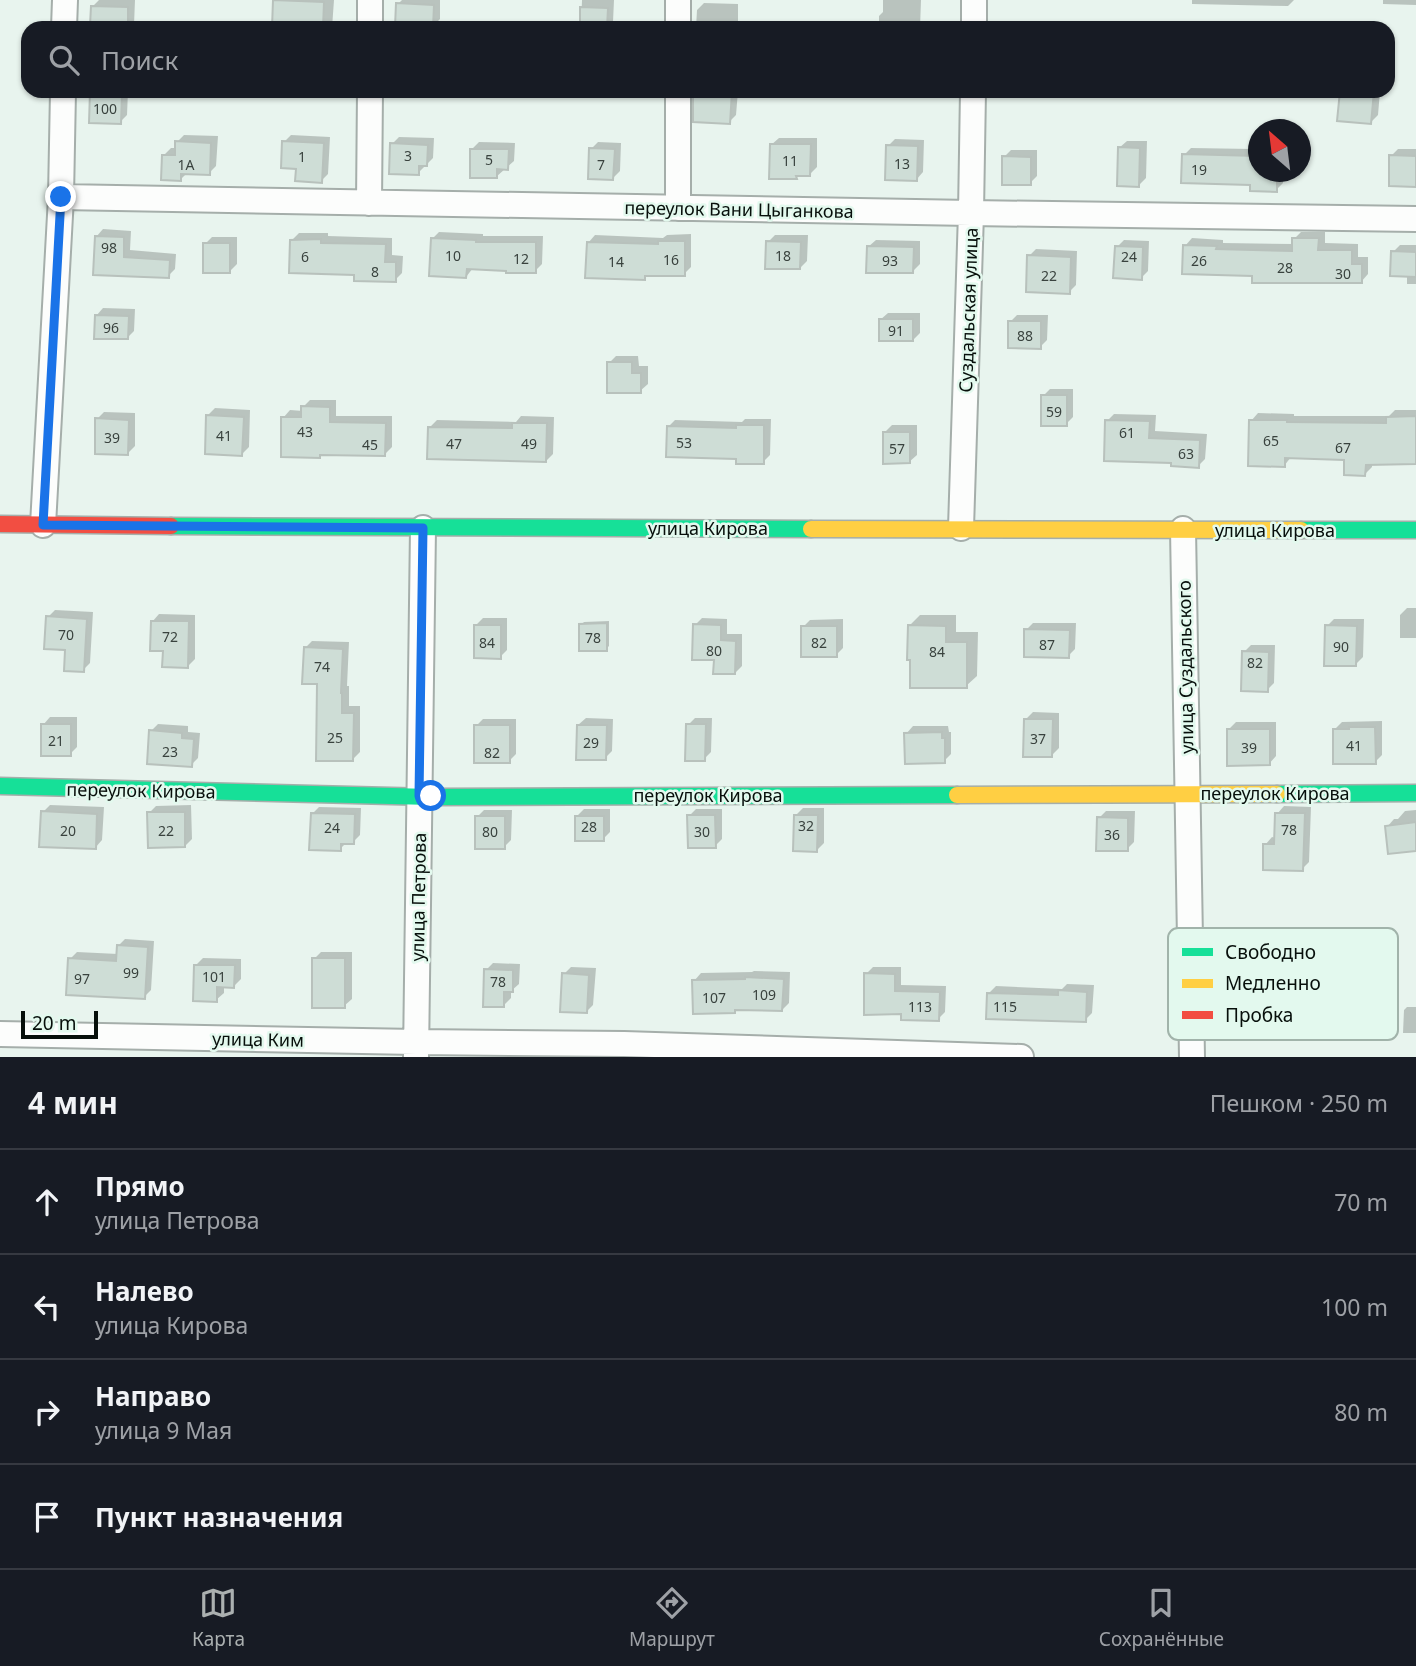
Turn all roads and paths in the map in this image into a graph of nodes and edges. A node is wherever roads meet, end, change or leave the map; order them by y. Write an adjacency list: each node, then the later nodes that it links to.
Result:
1 (65, 0): 5 (street)
2 (370, 0): 6 (street)
3 (678, 0): 7 (street)
4 (974, 0): 8 (street)
5 (64, 21)
6 (370, 21)
7 (678, 21)
8 (974, 21)
9 (63, 98): 13 (street)
10 (370, 98): 14 (street)
11 (678, 98): 15 (street)
12 (973, 98): 16 (street, Суздальская улица)
13 (61, 197): 14 (street, переулок Вани Цыганкова); 19 (street)
14 (369, 203): 15 (street, переулок Вани Цыганкова)
15 (678, 208): 16 (street, переулок Вани Цыганкова)
16 (971, 213): 17 (street, переулок Вани Цыганкова); 21 (street, Суздальская улица)
17 (1416, 219)
18 (0, 524): 19 (street, улица Кирова)
19 (43, 525): 20 (street, улица Кирова)
20 (423, 528): 21 (street, улица Кирова); 27 (street, улица Петрова)
21 (961, 528): 22 (street, улица Кирова)
22 (1183, 529): 23 (street, улица Кирова); 25 (street, улица Суздальского)
23 (1416, 530)
24 (0, 786): 27 (street, переулок Кирова)
25 (1187, 793): 26 (street, переулок Кирова); 27 (street, переулок Кирова); 28 (street, улица Суздальского)
26 (1416, 793)
27 (419, 796): 30 (street, улица Петрова)
28 (1190, 928)
29 (0, 1034): 30 (street, улица Ким)
30 (416, 1050): 31 (street, улица Ким)
31 (1021, 1057)

